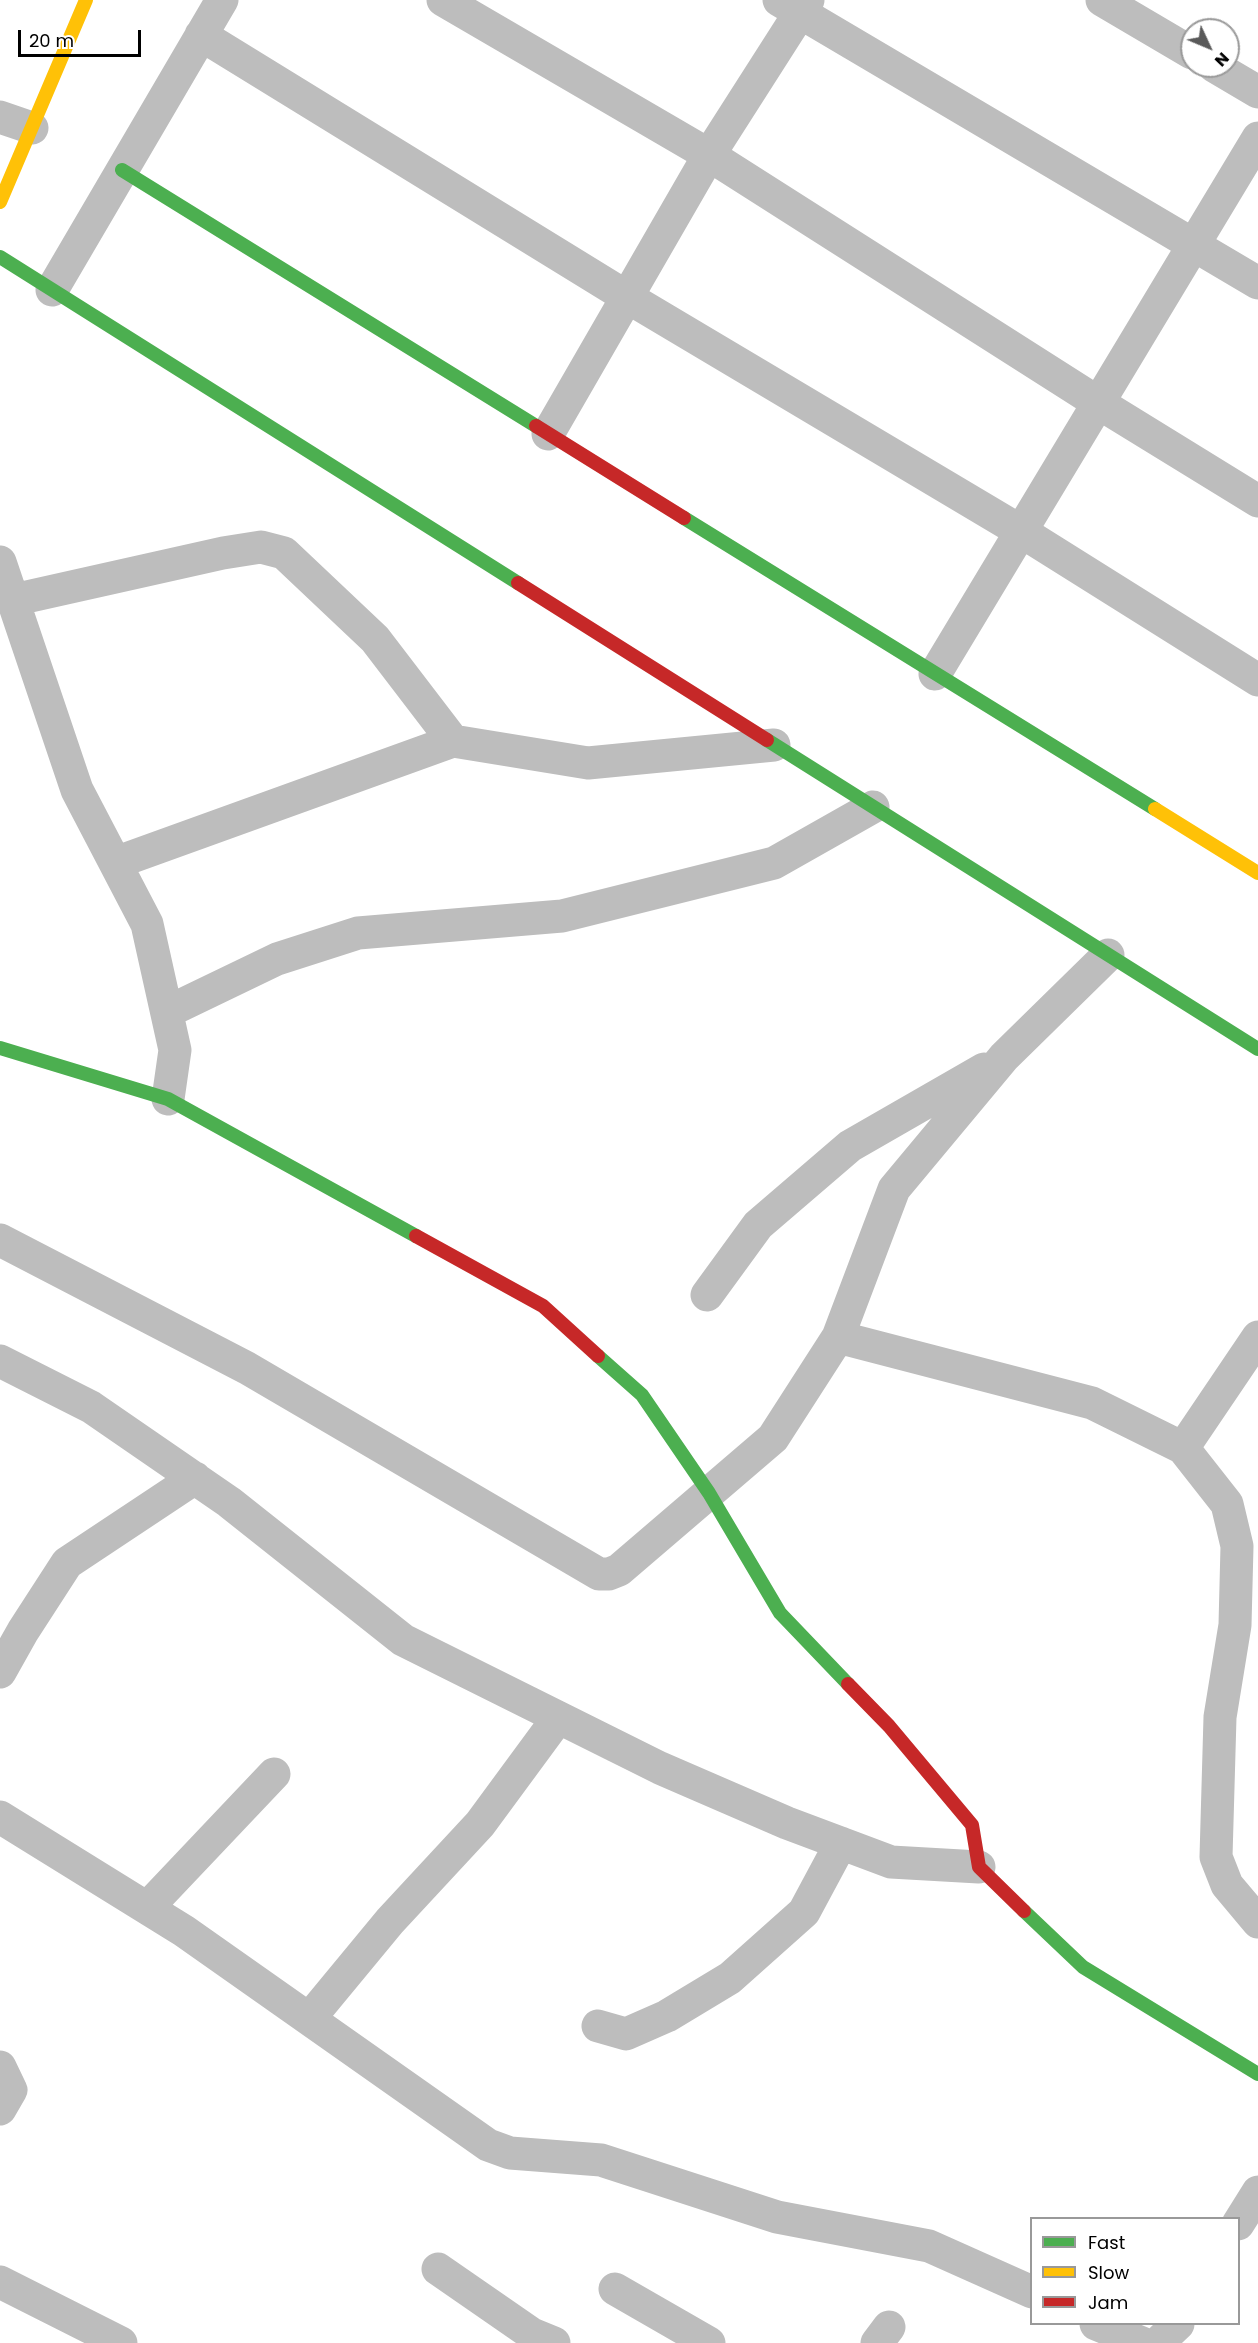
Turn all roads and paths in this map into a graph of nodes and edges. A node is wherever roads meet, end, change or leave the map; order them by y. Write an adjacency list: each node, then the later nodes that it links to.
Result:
1 (222, 0): 6 (street)
2 (442, 0): 13 (street)
3 (1102, 0): 7 (street)
4 (78, 2): 11 (street)
5 (795, 4): 13 (street); 16 (street)
6 (201, 35): 14 (street); 20 (street)
7 (1180, 46)
8 (1234, 78): 9 (street)
9 (1258, 92)
10 (0, 117): 11 (street)
11 (32, 128): 15 (street)
12 (1258, 138): 16 (street)
13 (709, 155): 20 (street); 21 (street)
14 (122, 170): 19 (street); 22 (street)
15 (0, 202)
16 (1192, 243): 18 (street); 21 (street)
17 (0, 257): 19 (street)
18 (1258, 283)
19 (52, 290): 30 (street)
20 (627, 297): 22 (street); 24 (street)
21 (1097, 402): 23 (street); 24 (street)
22 (548, 434): 27 (street)
23 (1258, 501)
24 (1022, 532): 27 (street); 28 (street)
25 (0, 562): 26 (street)
26 (13, 600): 29 (street); 32 (street)
27 (935, 674): 33 (street)
28 (1258, 680)
29 (453, 741): 30 (street); 32 (street)
30 (774, 745): 31 (street)
31 (873, 807): 34 (street); 35 (street)
32 (115, 863): 35 (street)
33 (1258, 873)
34 (1108, 955): 37 (street); 38 (street)
35 (167, 1012): 39 (street)
36 (0, 1048): 39 (street)
37 (1258, 1049)
38 (1004, 1057): 41 (street); 42 (street)
39 (168, 1099): 47 (street)
40 (0, 1240): 47 (street)
41 (706, 1295)
42 (838, 1337): 45 (street); 47 (street)
43 (1258, 1337): 45 (street)
44 (0, 1361): 46 (street)
45 (1183, 1448): 55 (street)
46 (195, 1478): 48 (street); 49 (street)
47 (710, 1493): 53 (street)
48 (0, 1672)
49 (558, 1718): 52 (street); 56 (street)
50 (274, 1774): 54 (street)
51 (0, 1817): 54 (street)
52 (841, 1843): 53 (street); 57 (street)
53 (979, 1867): 59 (street)
54 (147, 1908): 56 (street)
55 (1258, 1922)
56 (309, 2019): 66 (street)
57 (598, 2026)
58 (0, 2067): 60 (street)
59 (1258, 2073)
60 (0, 2109)
61 (1258, 2192): 62 (street)
62 (1240, 2222)
63 (438, 2270): 70 (street)
64 (0, 2282): 69 (street)
65 (615, 2289): 71 (street)
66 (1030, 2291)
67 (1098, 2325): 72 (street)
68 (1177, 2325): 73 (street)
69 (121, 2343)
70 (554, 2343)
71 (709, 2343)
72 (1142, 2343)
73 (1158, 2343)

